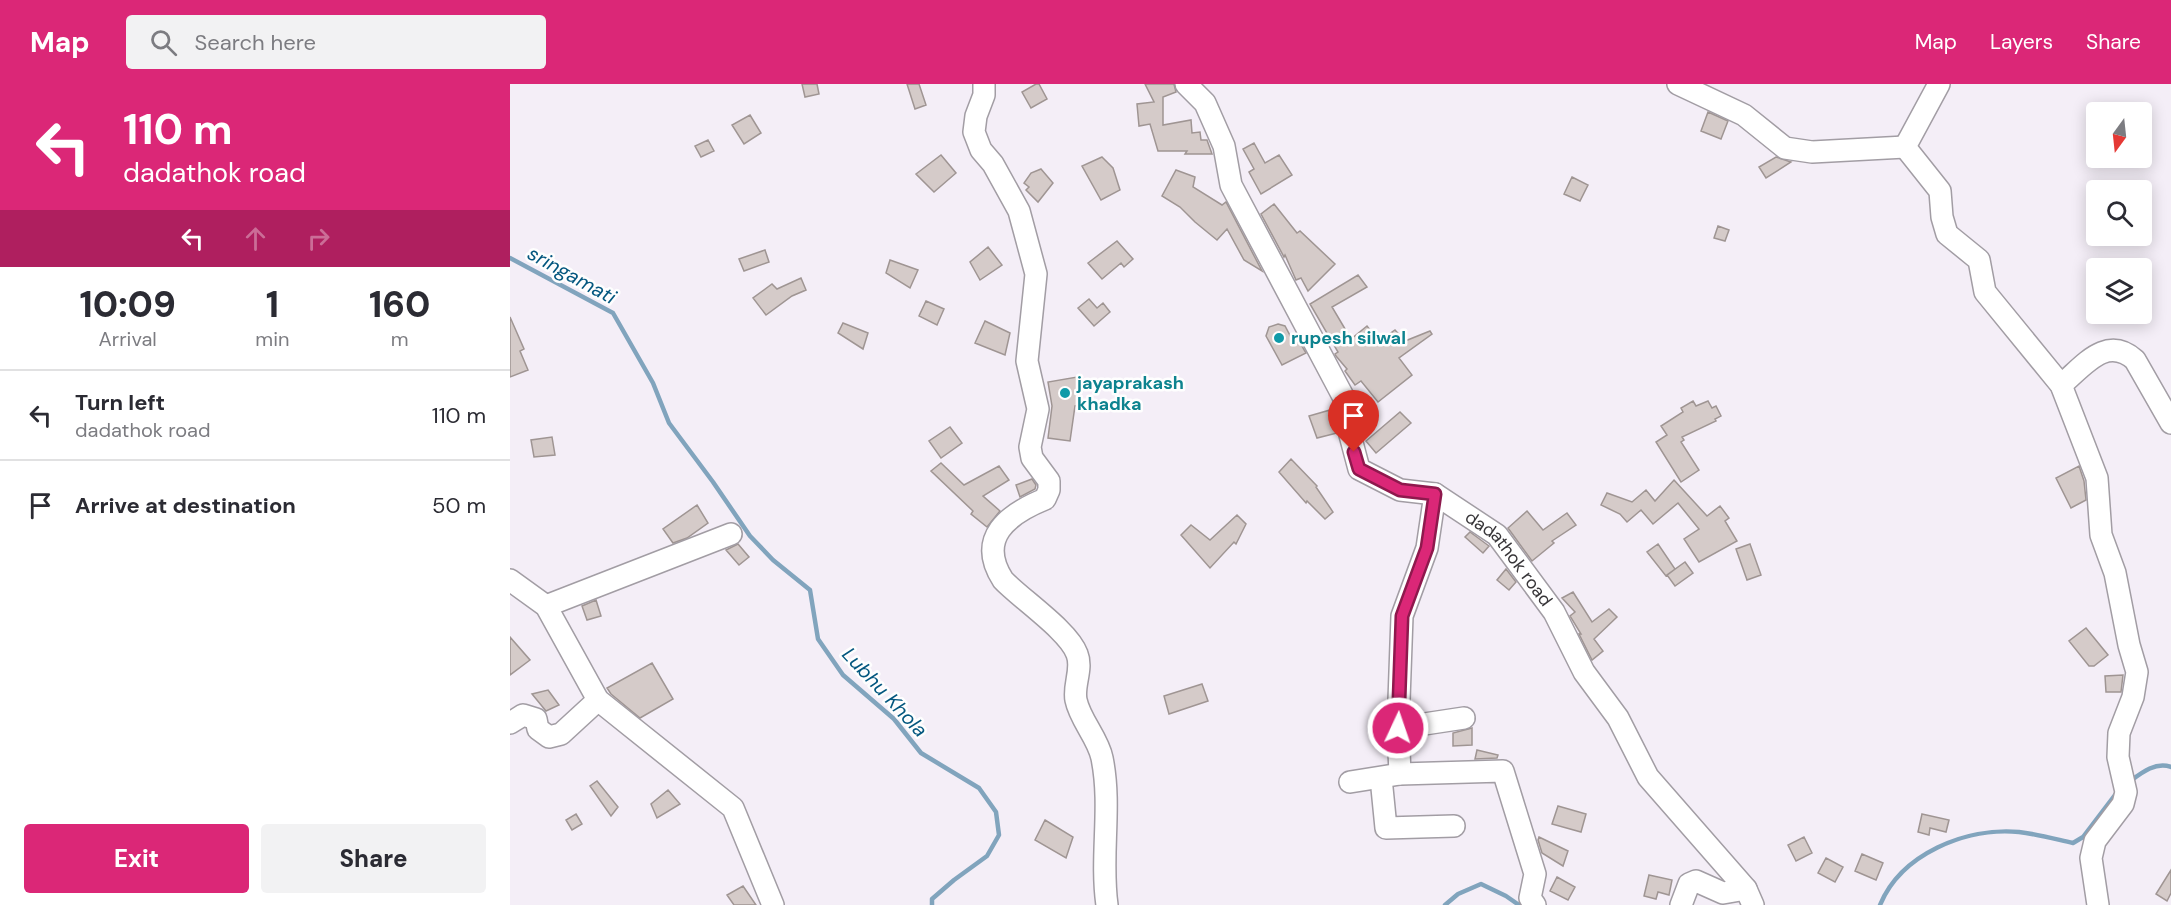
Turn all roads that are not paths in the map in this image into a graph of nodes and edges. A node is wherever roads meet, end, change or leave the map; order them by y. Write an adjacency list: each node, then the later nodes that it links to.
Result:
1 (984, 84): 21 (street)
2 (1186, 84): 8 (street, dadathok road)
3 (1678, 84): 5 (street)
4 (1939, 84): 5 (street)
5 (1905, 147): 6 (street)
6 (2061, 385): 7 (street); 24 (street)
7 (2171, 423)
8 (1435, 494): 15 (street); 19 (street, dadathok road)
9 (731, 534): 11 (street)
10 (510, 580): 11 (street)
11 (546, 606): 12 (street)
12 (598, 700): 14 (street); 20 (street)
13 (1464, 718): 15 (street)
14 (510, 723)
15 (1398, 728): 16 (street)
16 (1391, 776): 17 (street); 18 (street); 22 (street)
17 (1350, 782)
18 (1454, 826)
19 (1750, 897): 23 (street)
20 (773, 905)
21 (1107, 905)
22 (1535, 905)
23 (1681, 905)
24 (2098, 905)

